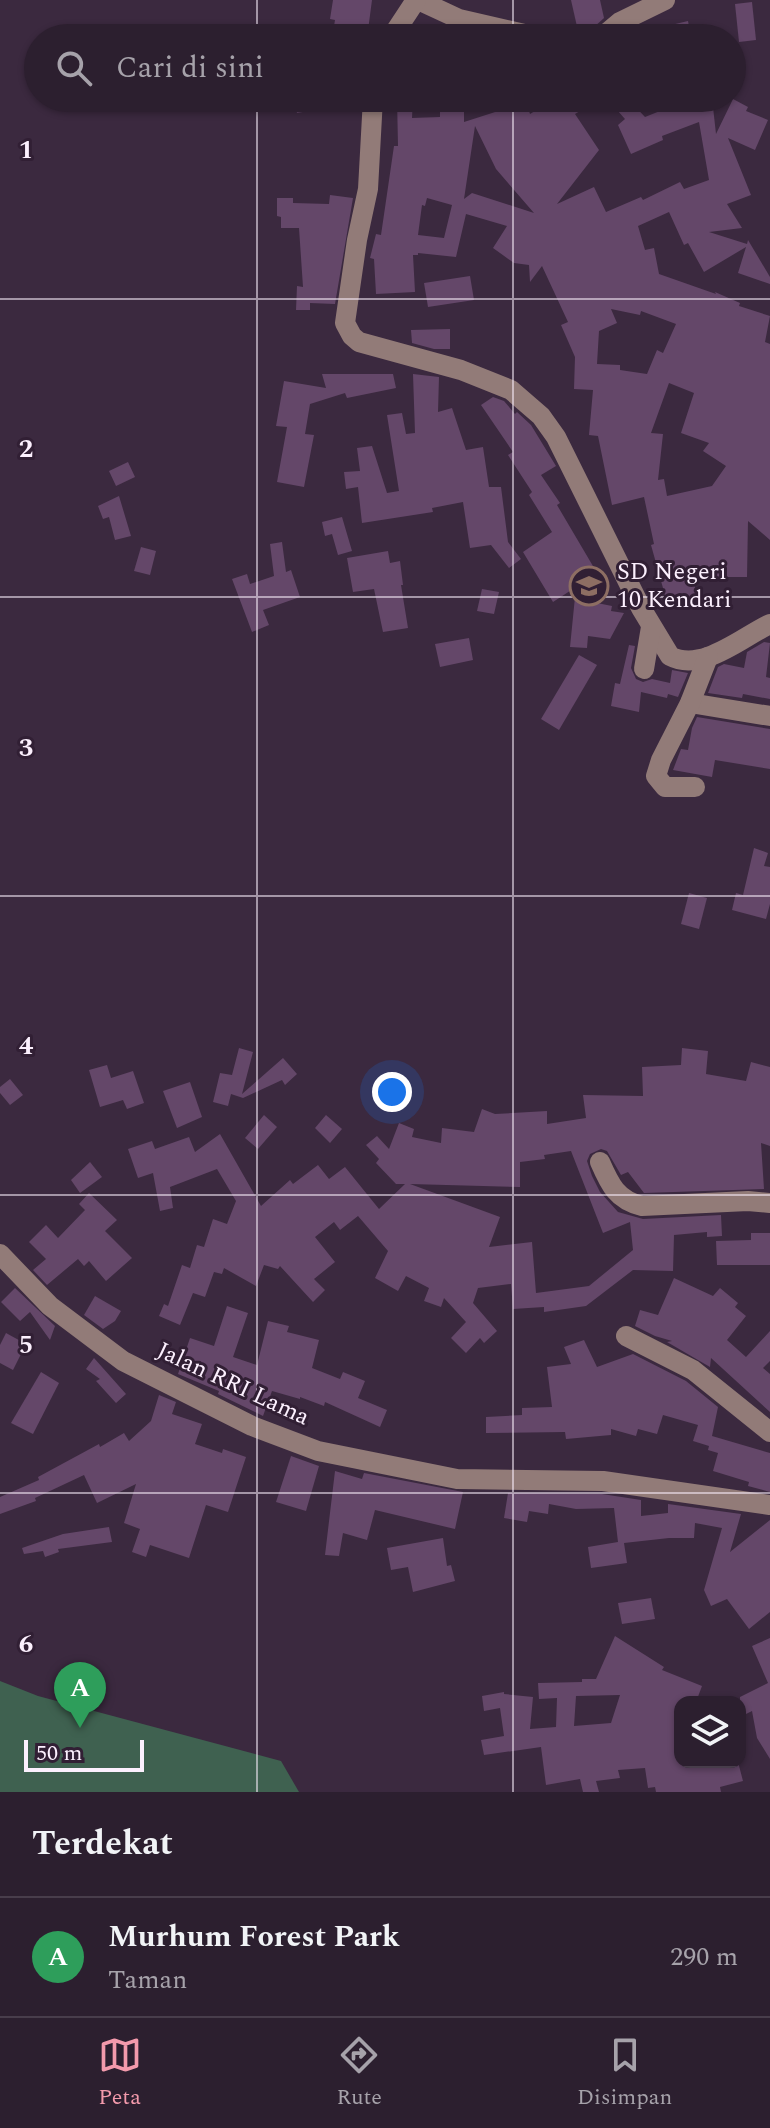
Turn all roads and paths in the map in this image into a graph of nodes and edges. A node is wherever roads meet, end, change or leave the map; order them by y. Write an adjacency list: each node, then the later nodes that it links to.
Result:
1 (417, 0): 3 (street); 4 (street)
2 (665, 0): 5 (street)
3 (401, 24)
4 (481, 24)
5 (618, 24)
6 (372, 112): 8 (street)
7 (770, 624): 9 (street)
8 (651, 627): 9 (street); 10 (street)
9 (708, 657): 11 (street)
10 (644, 669)
11 (690, 703): 12 (street); 13 (street)
12 (770, 716)
13 (695, 787)
14 (600, 1162): 15 (street)
15 (770, 1203)
16 (0, 1254): 19 (street, Jalan RRI Lama)
17 (626, 1336): 18 (street)
18 (770, 1432)
19 (770, 1505)

